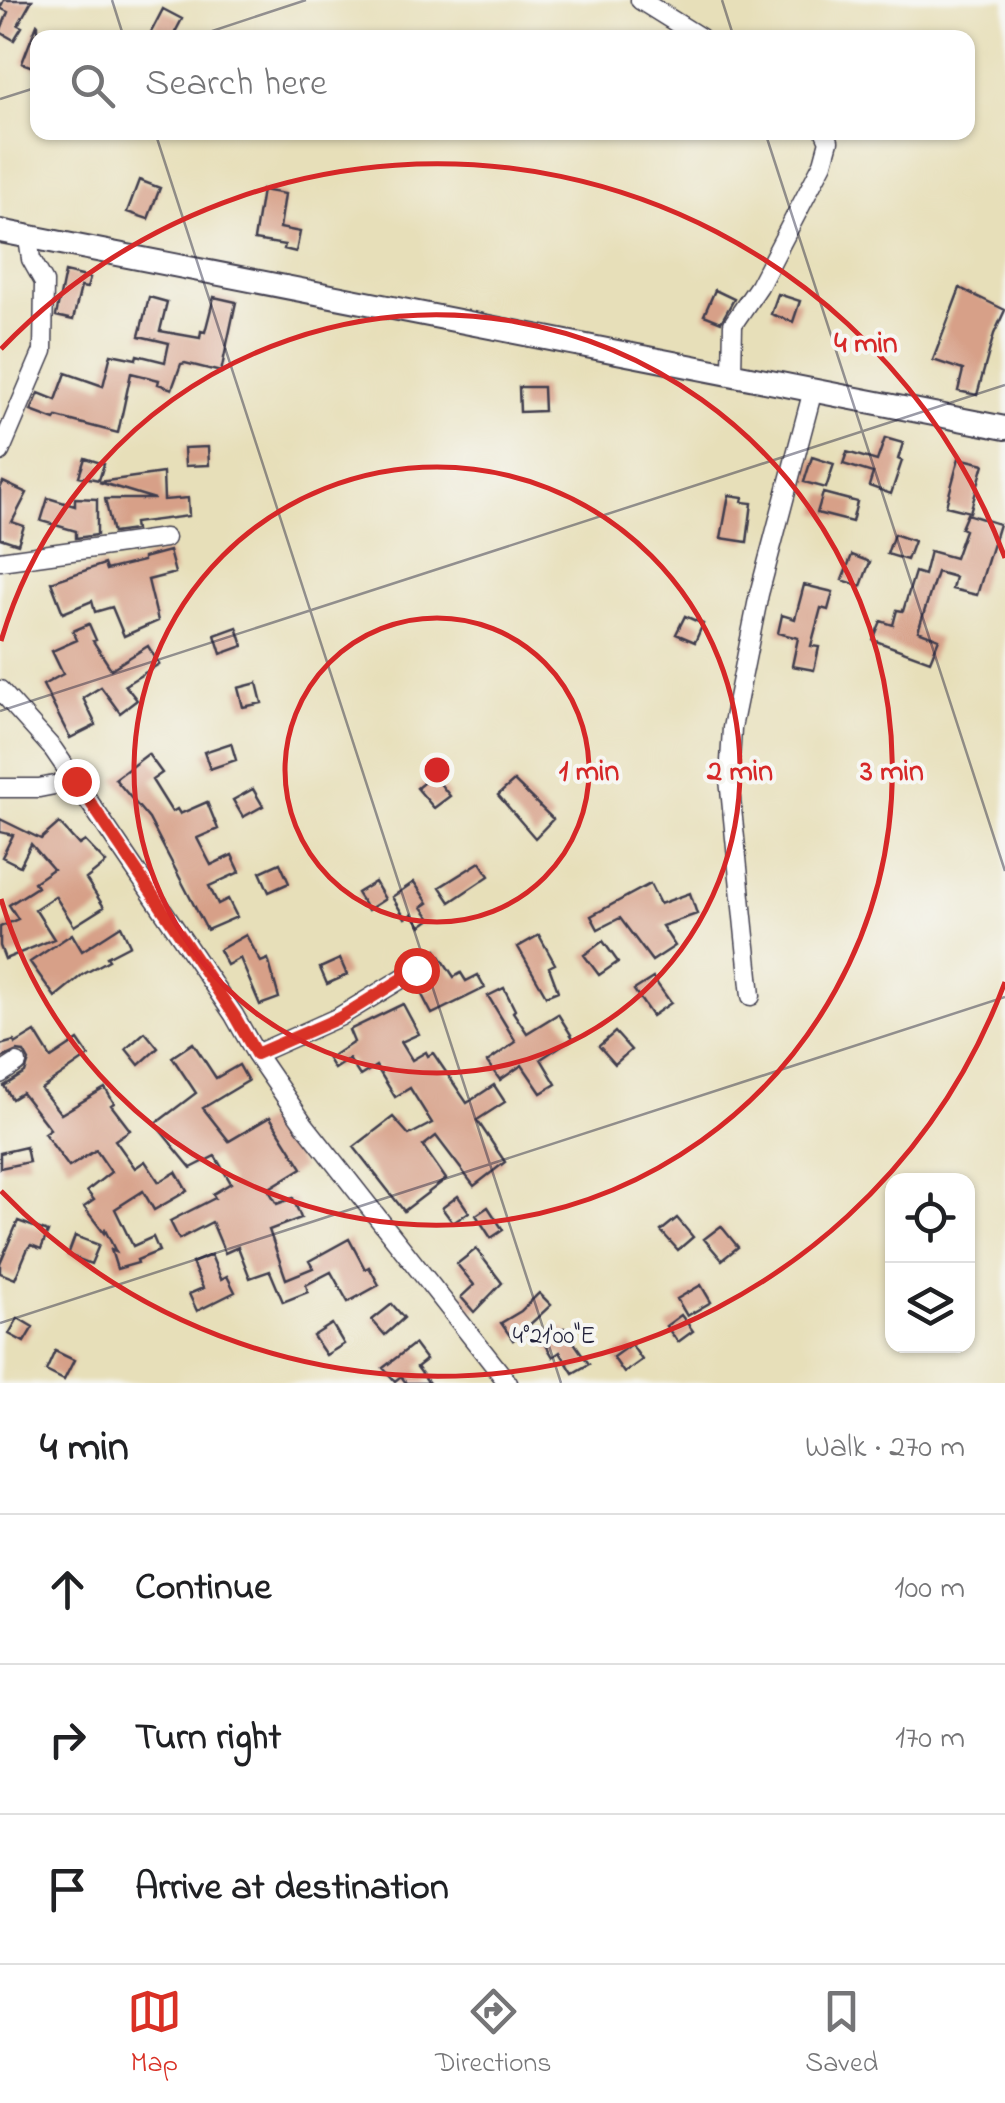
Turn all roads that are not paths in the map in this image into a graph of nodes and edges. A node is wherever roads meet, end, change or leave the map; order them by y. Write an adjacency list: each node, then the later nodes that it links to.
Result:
1 (640, 0): 2 (street)
2 (688, 30)
3 (828, 140): 6 (street)
4 (0, 231): 5 (main road)
5 (28, 238): 6 (main road); 9 (street)
6 (732, 372): 7 (main road)
7 (812, 390): 8 (main road); 16 (street)
8 (1005, 428)
9 (0, 452)
10 (165, 538): 11 (street)
11 (0, 561)
12 (0, 690): 13 (street)
13 (76, 781): 14 (street); 17 (street)
14 (0, 788)
15 (416, 970): 17 (street)
16 (750, 996)
17 (256, 1054): 20 (street)
18 (17, 1063): 19 (street)
19 (0, 1074)
20 (508, 1383)

